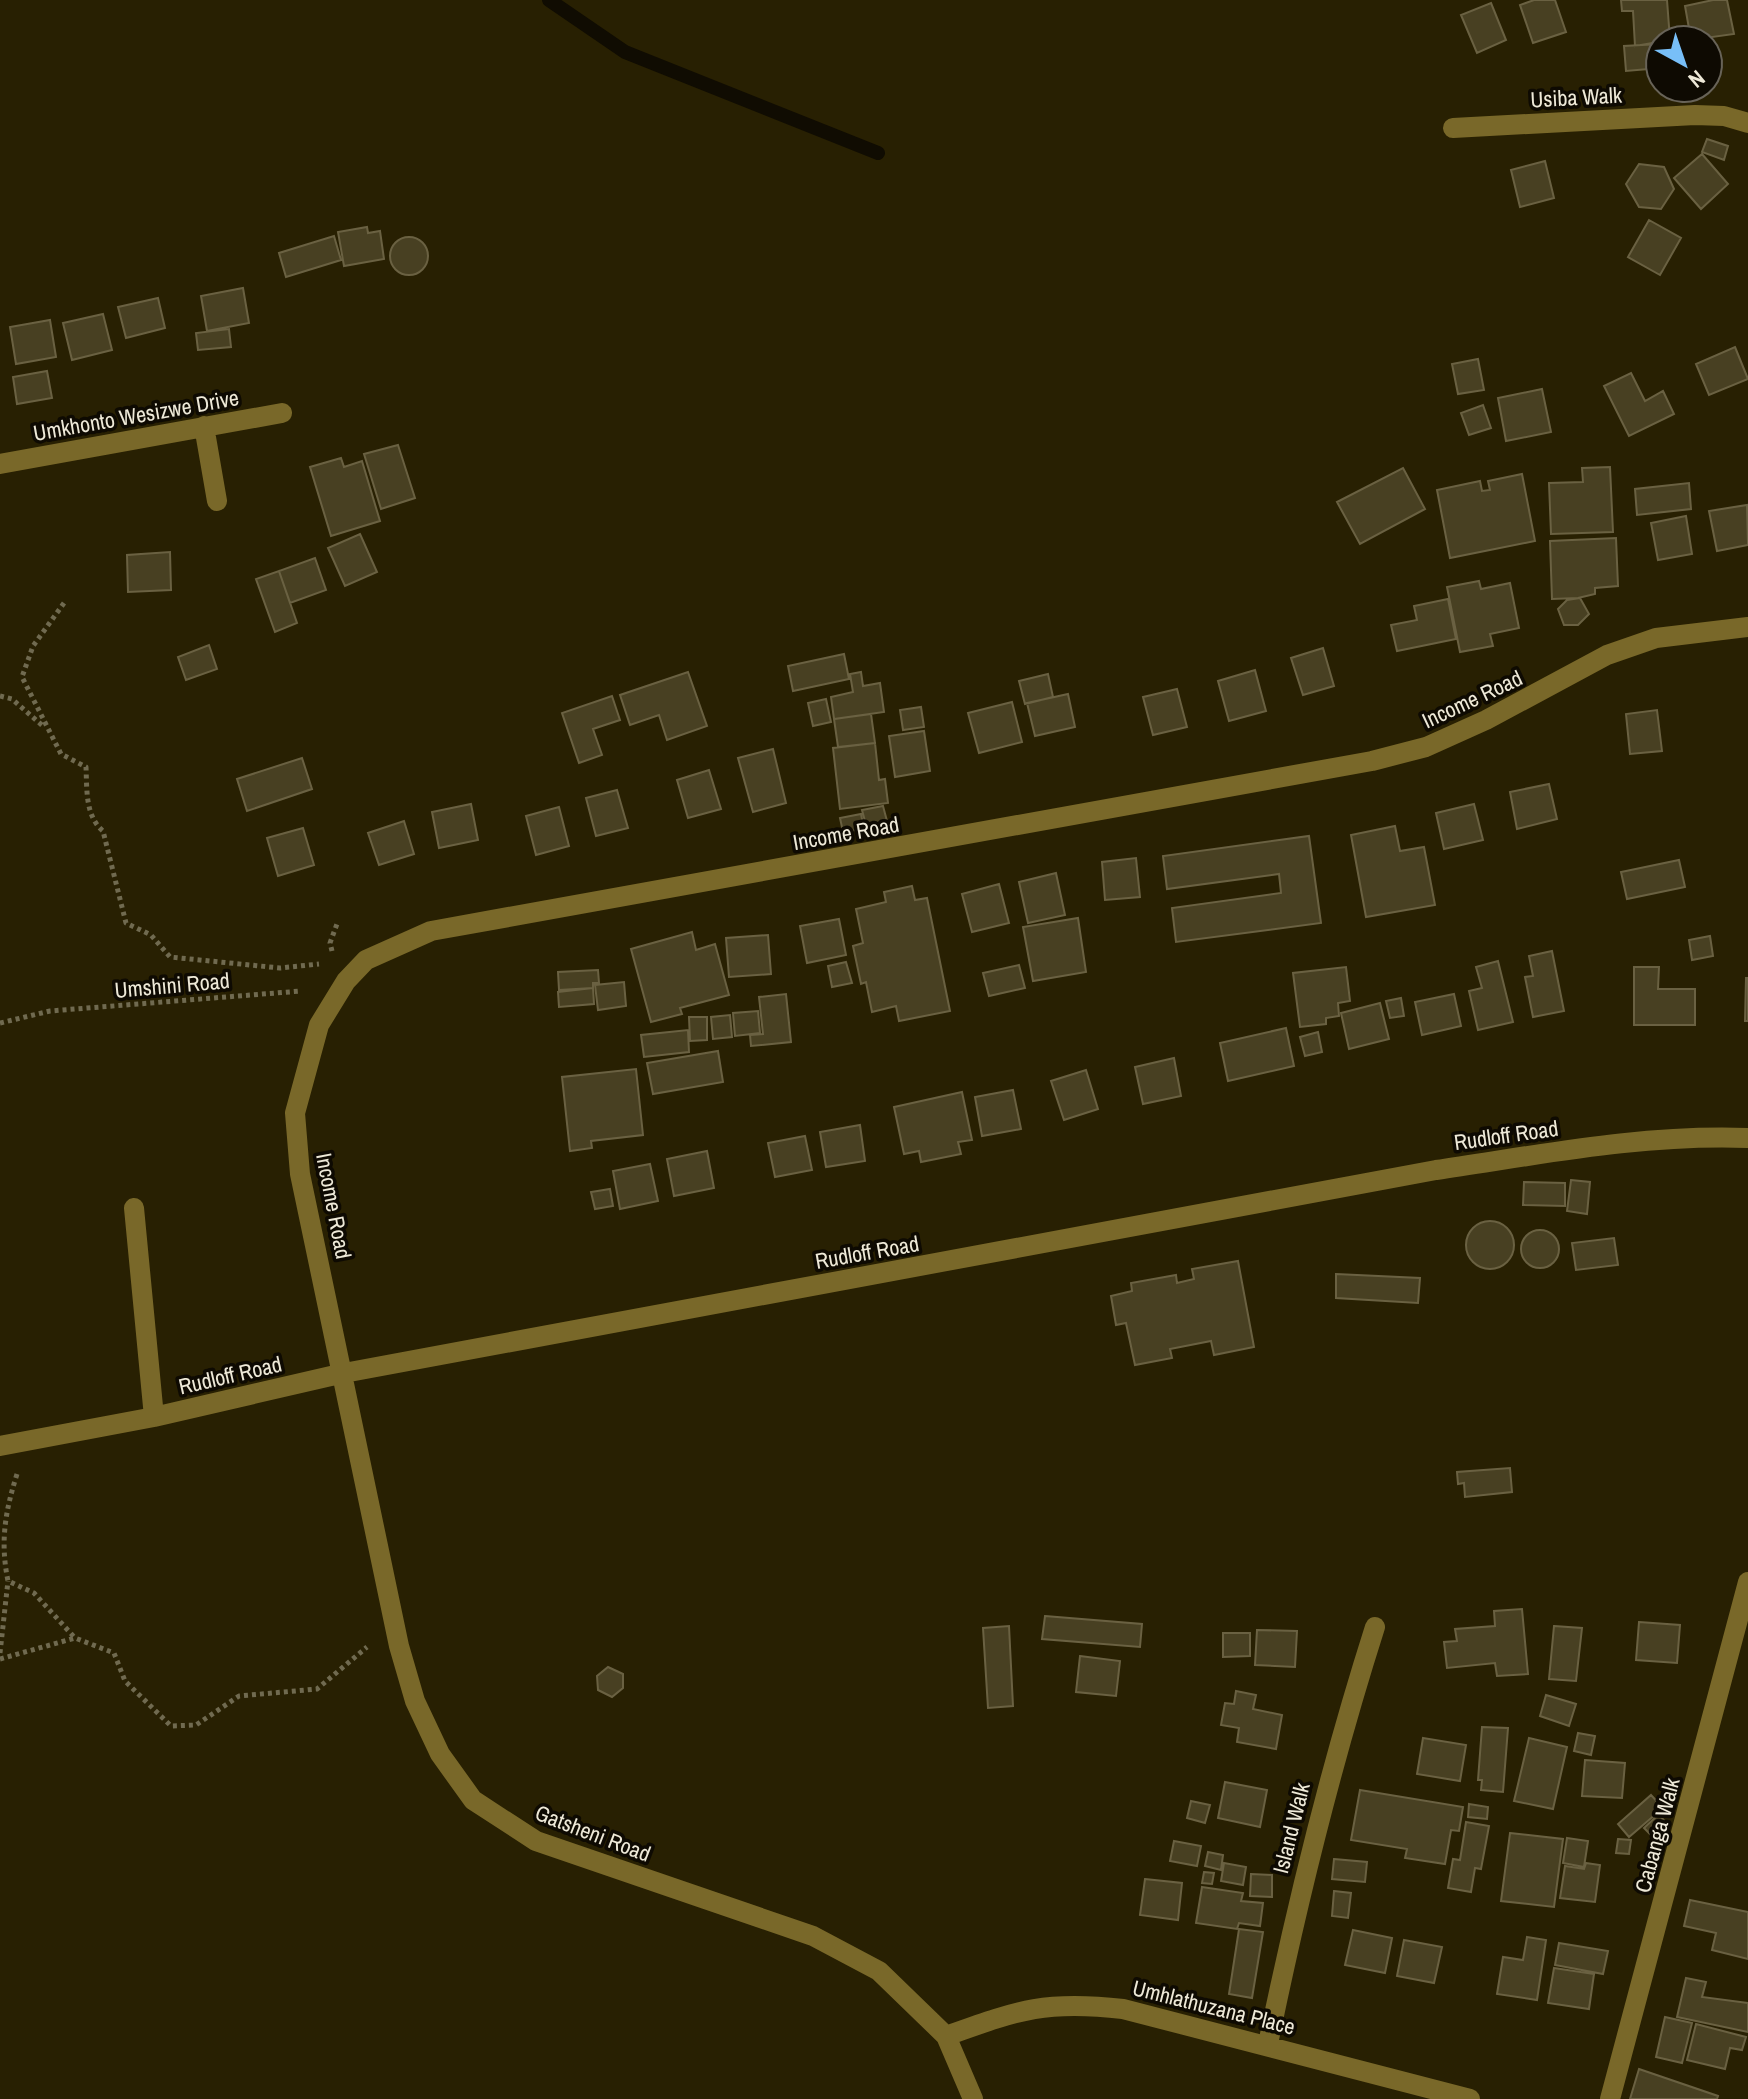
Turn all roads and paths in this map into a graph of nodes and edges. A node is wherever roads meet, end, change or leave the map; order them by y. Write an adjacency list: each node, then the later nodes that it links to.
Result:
1 (1748, 123): 2 (street, Usiba Walk)
2 (1453, 128)
3 (282, 413): 4 (street, Umkhonto Wesizwe Drive)
4 (204, 426): 5 (street, Umkhonto Wesizwe Drive); 6 (street)
5 (0, 464)
6 (217, 501)
7 (64, 603): 10 (path)
8 (1748, 627): 12 (street, Income Road)
9 (0, 696): 10 (path)
10 (48, 731): 11 (path)
11 (324, 965)
12 (346, 981): 13 (path, Umshini Road); 16 (street, Income Road)
13 (0, 1023)
14 (1748, 1138): 16 (street, Rudloff Road)
15 (134, 1208): 17 (street)
16 (344, 1373): 17 (street, Rudloff Road); 22 (street, Gatsheni Road)
17 (154, 1417): 18 (street, Rudloff Road)
18 (26, 1441): 19 (street, Rudloff Road); 20 (path)
19 (0, 1446)
20 (8, 1581): 24 (path); 25 (path)
21 (1748, 1582): 30 (street, Cabanga Walk)
22 (394, 1624): 24 (path); 26 (street, Gatsheni Road)
23 (1375, 1627): 27 (street, Island Walk)
24 (75, 1638): 25 (path)
25 (0, 1656)
26 (946, 2036): 27 (street, Umhlathuzana Place); 28 (street, Gatsheni Road)
27 (1268, 2044): 29 (street, Umhlathuzana Place)
28 (973, 2099)
29 (1470, 2099)
30 (1610, 2099)

